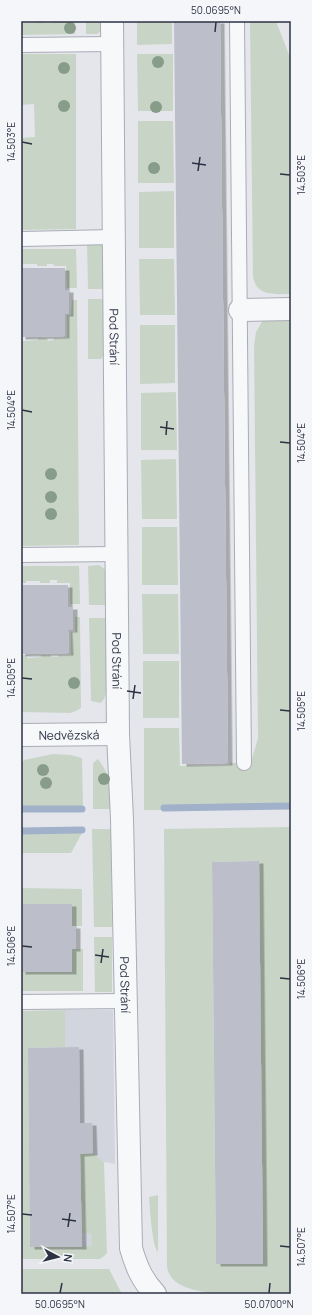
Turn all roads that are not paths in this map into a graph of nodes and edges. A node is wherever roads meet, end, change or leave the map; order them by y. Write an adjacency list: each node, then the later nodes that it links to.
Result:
1 (112, 21): 3 (street, Pod Strání)
2 (237, 21): 8 (lane)
3 (111, 44): 4 (lane); 5 (street, Pod Strání)
4 (21, 45)
5 (113, 237): 6 (lane); 9 (street, Pod Strání)
6 (21, 239)
7 (291, 309): 8 (street)
8 (240, 310): 13 (lane)
9 (116, 554): 10 (lane); 11 (street, Pod Strání)
10 (21, 556)
11 (118, 734): 12 (street, Nedvězská); 15 (street, Pod Strání)
12 (21, 735)
13 (244, 763)
14 (21, 1002): 15 (lane)
15 (125, 1002): 16 (street, Pod Strání)
16 (155, 1294)

